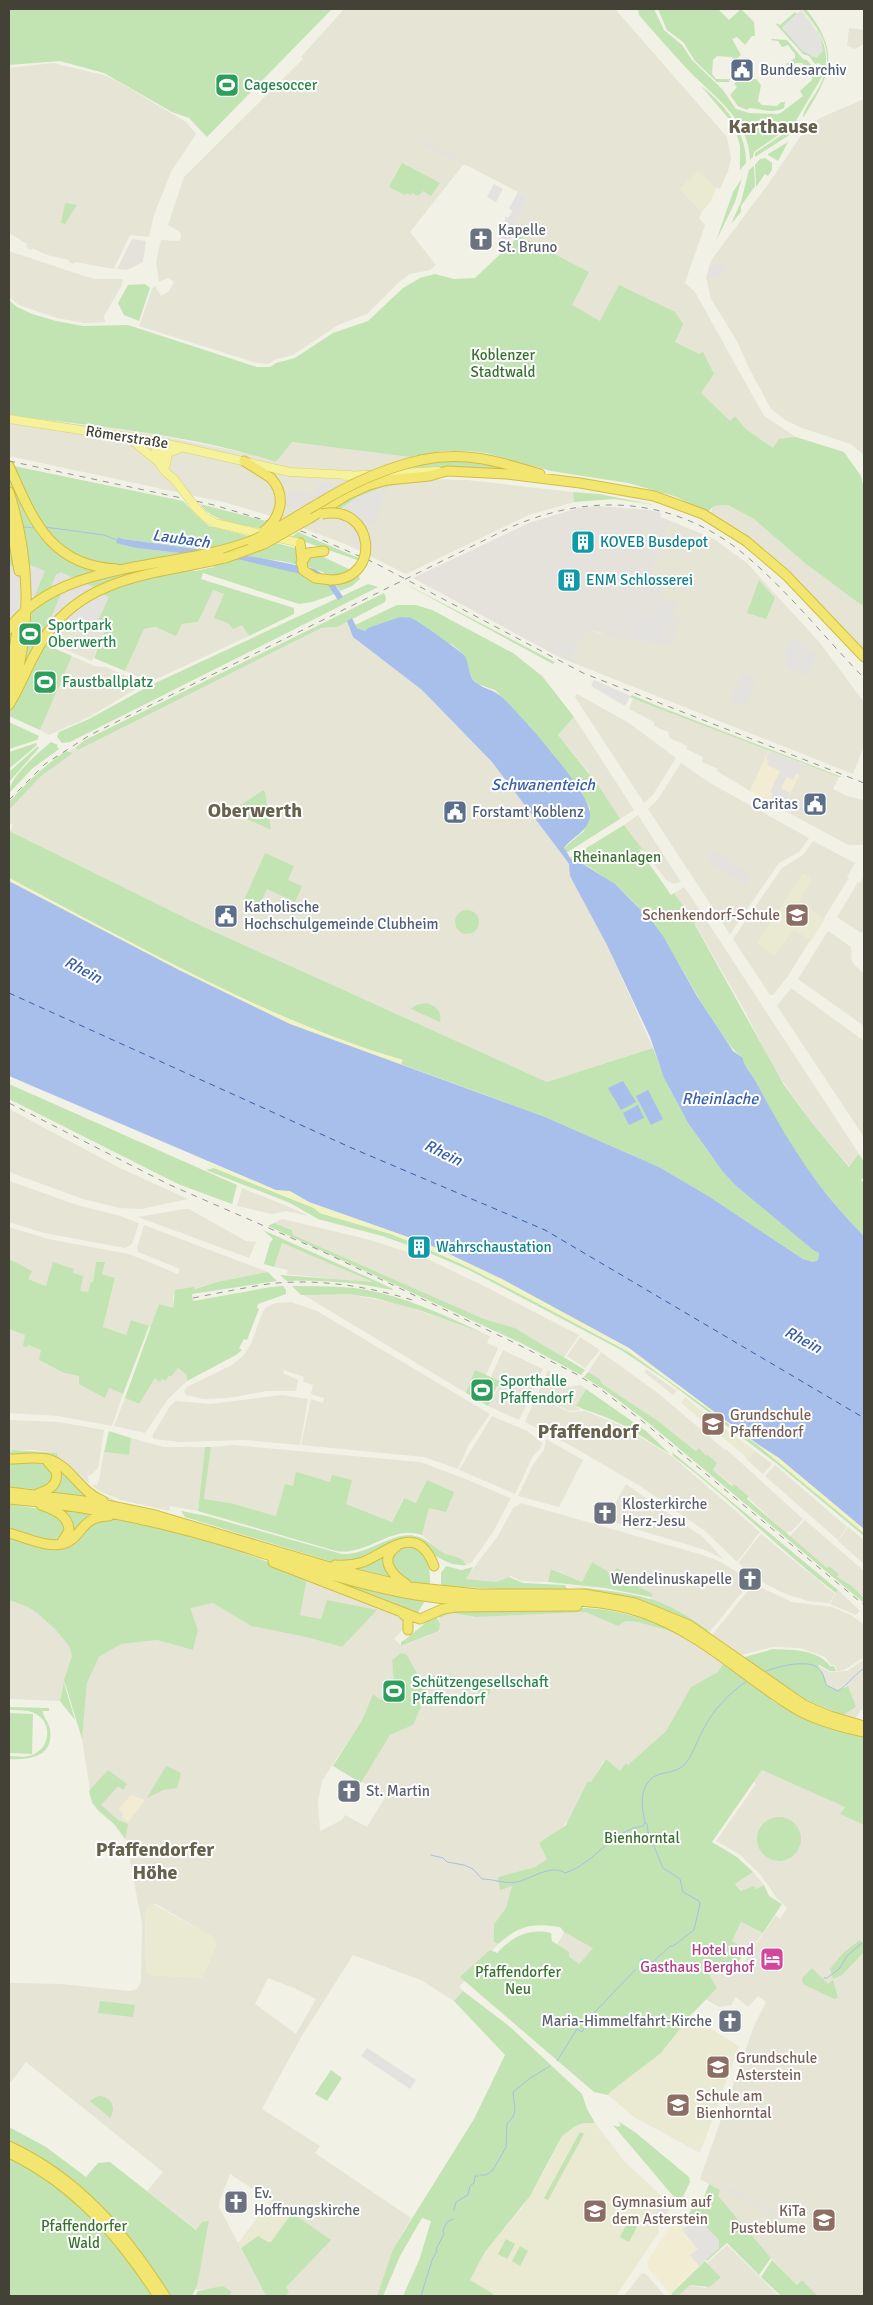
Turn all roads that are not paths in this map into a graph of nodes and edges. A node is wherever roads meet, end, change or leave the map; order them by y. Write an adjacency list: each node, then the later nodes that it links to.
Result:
1 (9, 419): 2 (main road, Römerstraße)
2 (125, 436): 3 (main road, Römerstraße); 6 (main road)
3 (159, 442): 4 (main road, Römerstraße); 6 (main road); 8 (main road)
4 (184, 447): 5 (main road, Römerstraße); 8 (main road)
5 (244, 461): 9 (main road, Römerstraße); 16 (highway, bridge)
6 (159, 462): 11 (main road)
7 (9, 466): 19 (highway)
8 (166, 468): 11 (main road)
9 (447, 471): 10 (highway); 15 (highway)
10 (491, 474): 12 (highway); 22 (highway)
11 (174, 479): 17 (main road, bridge)
12 (580, 483): 16 (highway, bridge); 21 (highway)
13 (9, 492): 24 (highway)
14 (9, 514): 23 (highway)
15 (310, 518): 17 (highway, bridge); 24 (highway, bridge)
16 (251, 541): 19 (highway)
17 (302, 549): 18 (highway)
18 (324, 551)
19 (130, 569): 20 (highway)
20 (9, 629)
21 (864, 657)
22 (864, 664)
23 (9, 682)
24 (9, 704)
25 (9, 1459): 26 (highway)
26 (38, 1460): 28 (highway); 30 (highway)
27 (9, 1492): 28 (highway)
28 (32, 1498): 29 (highway); 30 (highway); 31 (highway); 34 (highway)
29 (9, 1499)
30 (122, 1508): 36 (highway)
31 (130, 1517): 34 (highway); 35 (highway)
32 (9, 1533): 34 (highway)
33 (405, 1543): 36 (highway); 37 (highway); 38 (highway)
34 (57, 1544)
35 (248, 1549): 40 (highway); 42 (highway)
36 (323, 1565): 38 (highway)
37 (434, 1566)
38 (410, 1587): 44 (highway)
39 (430, 1604): 41 (highway)
40 (610, 1604): 41 (highway); 44 (highway)
41 (443, 1609): 42 (highway)
42 (401, 1612): 43 (highway)
43 (408, 1630)
44 (705, 1639): 45 (highway)
45 (863, 1727)
46 (9, 2146): 49 (highway)
47 (9, 2153): 48 (highway)
48 (158, 2296)
49 (165, 2296)

